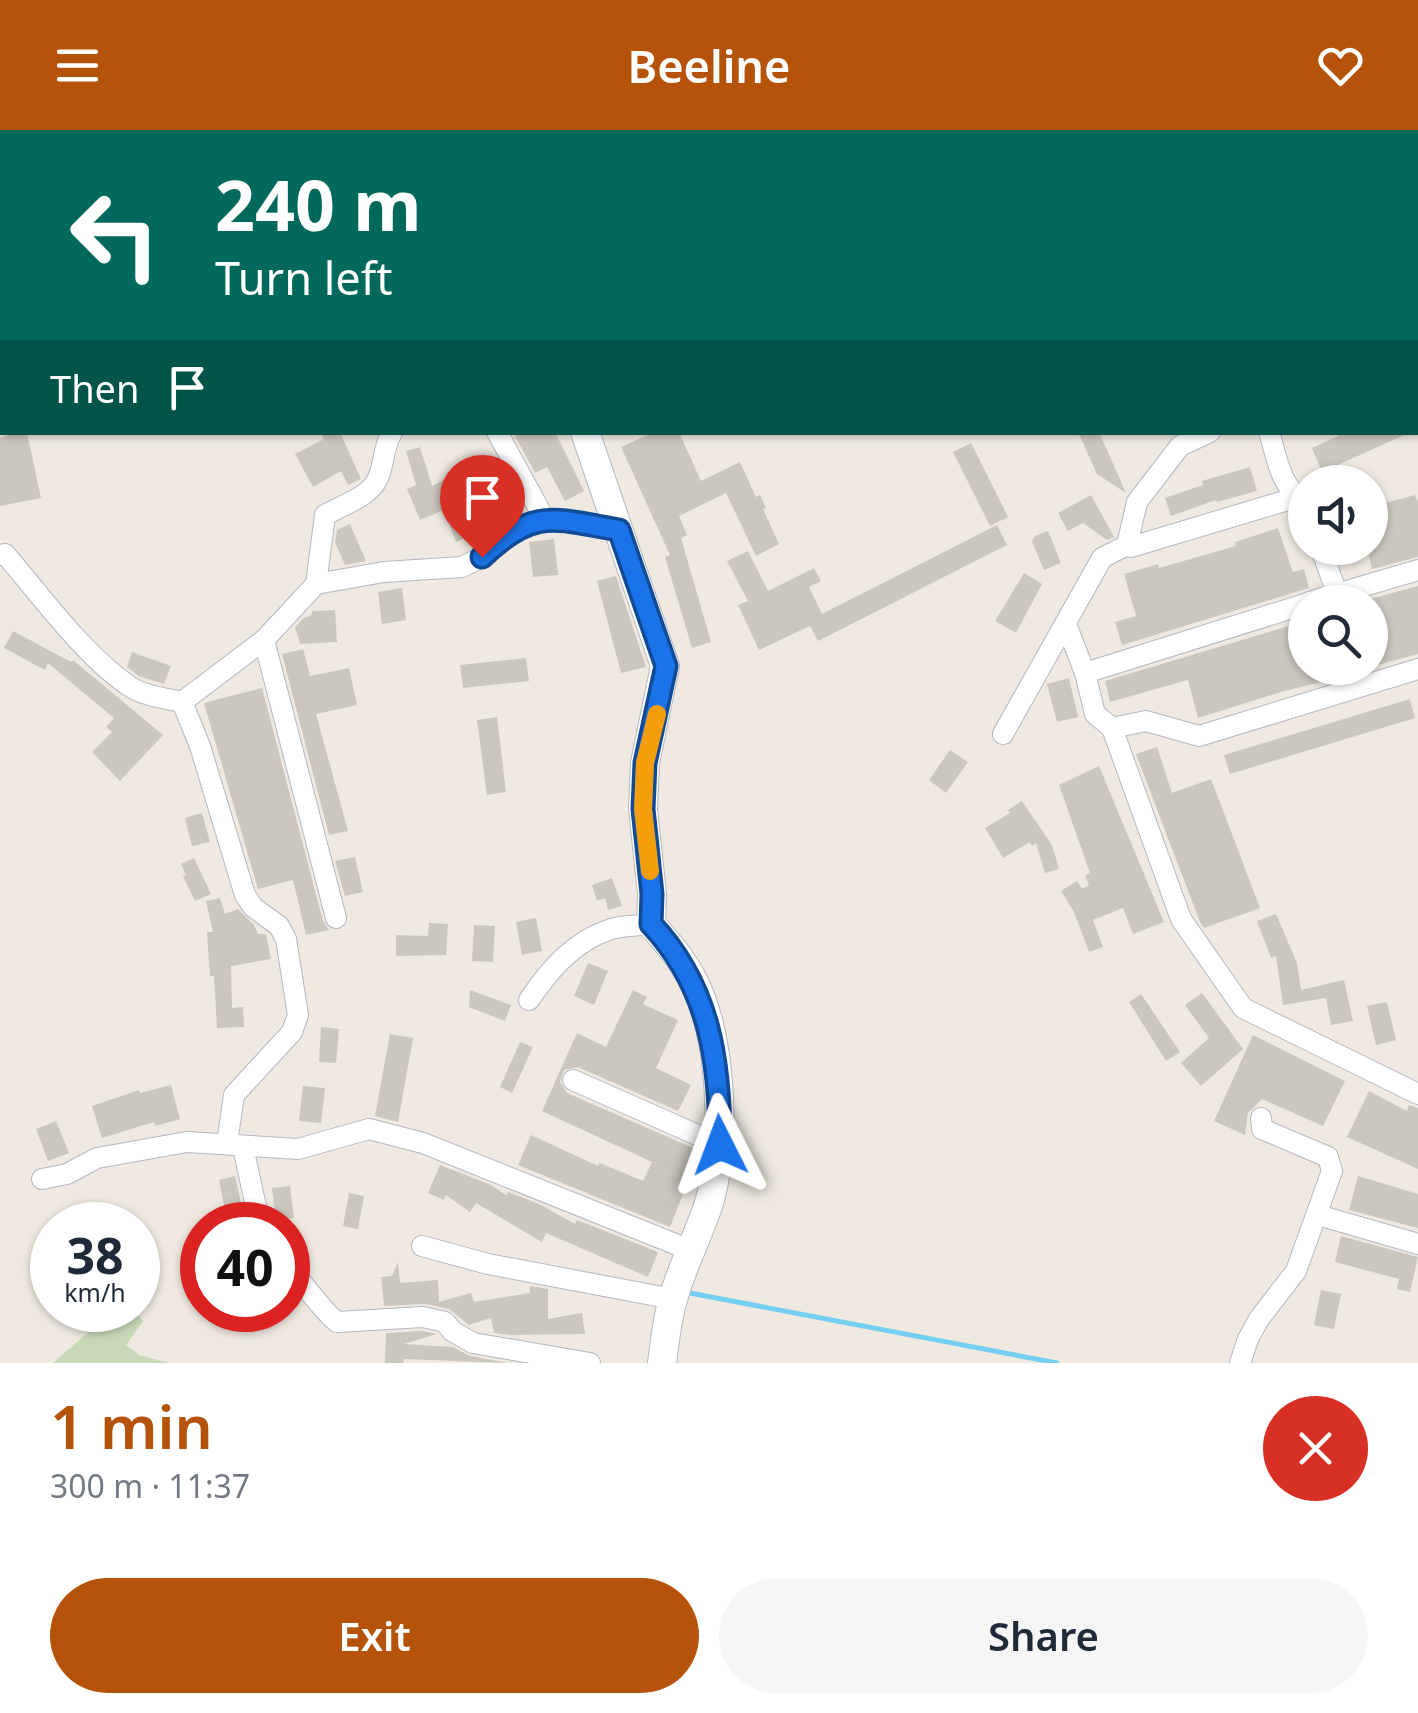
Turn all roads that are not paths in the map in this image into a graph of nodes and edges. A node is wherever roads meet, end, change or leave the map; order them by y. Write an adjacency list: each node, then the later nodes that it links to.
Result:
1 (390, 435): 13 (street)
2 (499, 435): 8 (street)
3 (586, 435): 9 (street)
4 (1204, 435): 10 (street)
5 (1270, 435): 6 (street)
6 (1288, 488)
7 (1288, 504): 10 (street)
8 (544, 518): 9 (street); 13 (street)
9 (619, 530): 24 (street)
10 (1127, 544): 16 (street)
11 (0, 554): 20 (street)
12 (1418, 570): 14 (street)
13 (316, 584): 17 (street)
14 (1367, 585)
15 (1288, 609): 19 (street)
16 (1066, 624): 19 (street); 22 (street)
17 (264, 640): 20 (street); 23 (street)
18 (1418, 669): 21 (street)
19 (1084, 672): 21 (street)
20 (182, 702): 29 (street)
21 (1112, 728): 27 (street)
22 (1003, 734)
23 (336, 918)
24 (651, 924): 25 (street); 30 (street)
25 (529, 1000)
26 (573, 1080): 30 (street)
27 (1418, 1094)
28 (1261, 1118): 33 (street)
29 (235, 1145): 31 (street); 32 (street); 36 (street)
30 (720, 1145): 36 (street)
31 (42, 1179)
32 (253, 1202)
33 (1318, 1215): 34 (street); 41 (street)
34 (1418, 1244)
35 (422, 1246): 38 (street)
36 (690, 1250): 38 (street)
37 (310, 1289): 39 (street)
38 (673, 1298): 40 (street)
39 (590, 1363)
40 (662, 1363)
41 (1240, 1363)

